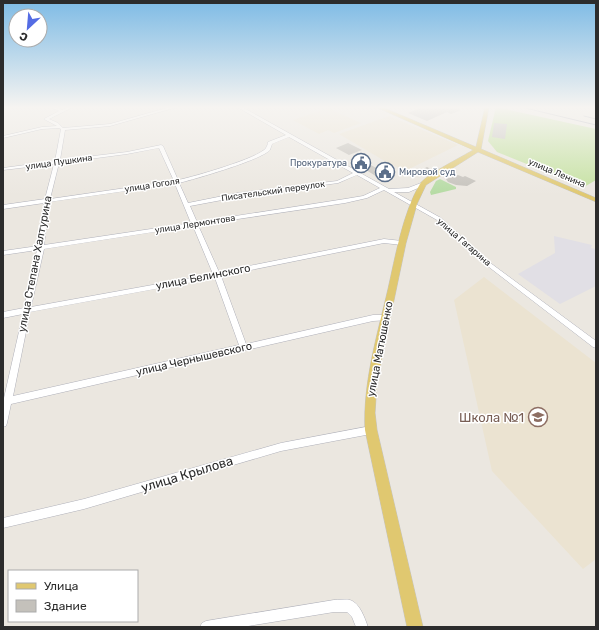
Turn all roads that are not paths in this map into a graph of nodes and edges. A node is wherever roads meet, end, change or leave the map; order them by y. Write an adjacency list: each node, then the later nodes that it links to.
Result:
1 (60, 136): 7 (street, улица Степана Халтурина)
2 (285, 136): 10 (street, улица Гоголя)
3 (292, 136): 9 (street, улица Гагарина)
4 (448, 136): 6 (main road, улица Ленина)
5 (481, 136): 6 (main road)
6 (478, 149): 11 (main road, улица Матюшенко); 14 (main road, улица Ленина)
7 (58, 162): 8 (street, улица Пушкина); 10 (street, улица Пушкина); 13 (street, улица Степана Халтурина)
8 (3, 169)
9 (357, 173): 12 (street, улица Гагарина); 16 (street, Писательский переулок)
10 (177, 182): 13 (street, улица Гоголя); 16 (street)
11 (423, 184): 12 (street); 15 (main road, улица Матюшенко)
12 (386, 188): 15 (street, улица Гагарина); 18 (street, улица Лермонтова)
13 (47, 200): 17 (street, улица Гоголя); 20 (street, улица Степана Халтурина)
14 (596, 200)
15 (414, 204): 19 (main road, улица Матюшенко); 26 (street, улица Гагарина)
16 (187, 205): 18 (street)
17 (3, 207)
18 (194, 224): 20 (street, улица Лермонтова); 22 (street)
19 (402, 243): 22 (street, улица Белинского); 25 (main road, улица Матюшенко)
20 (41, 248): 21 (street, улица Лермонтова); 23 (street, улица Степана Халтурина)
21 (3, 253)
22 (217, 275): 23 (street, улица Белинского); 27 (street)
23 (26, 310): 24 (street, улица Белинского); 28 (street, улица Степана Халтурина)
24 (3, 315)
25 (386, 318): 27 (street, улица Чернышевского); 30 (main road, улица Матюшенко)
26 (596, 345)
27 (244, 348): 28 (street, улица Чернышевского)
28 (6, 401): 29 (street, улица Степана Халтурина)
29 (3, 423)
30 (372, 430): 31 (street, улица Крылова); 34 (main road, улица Матюшенко)
31 (3, 523)
32 (206, 627): 33 (street)
33 (362, 627)
34 (415, 627)

